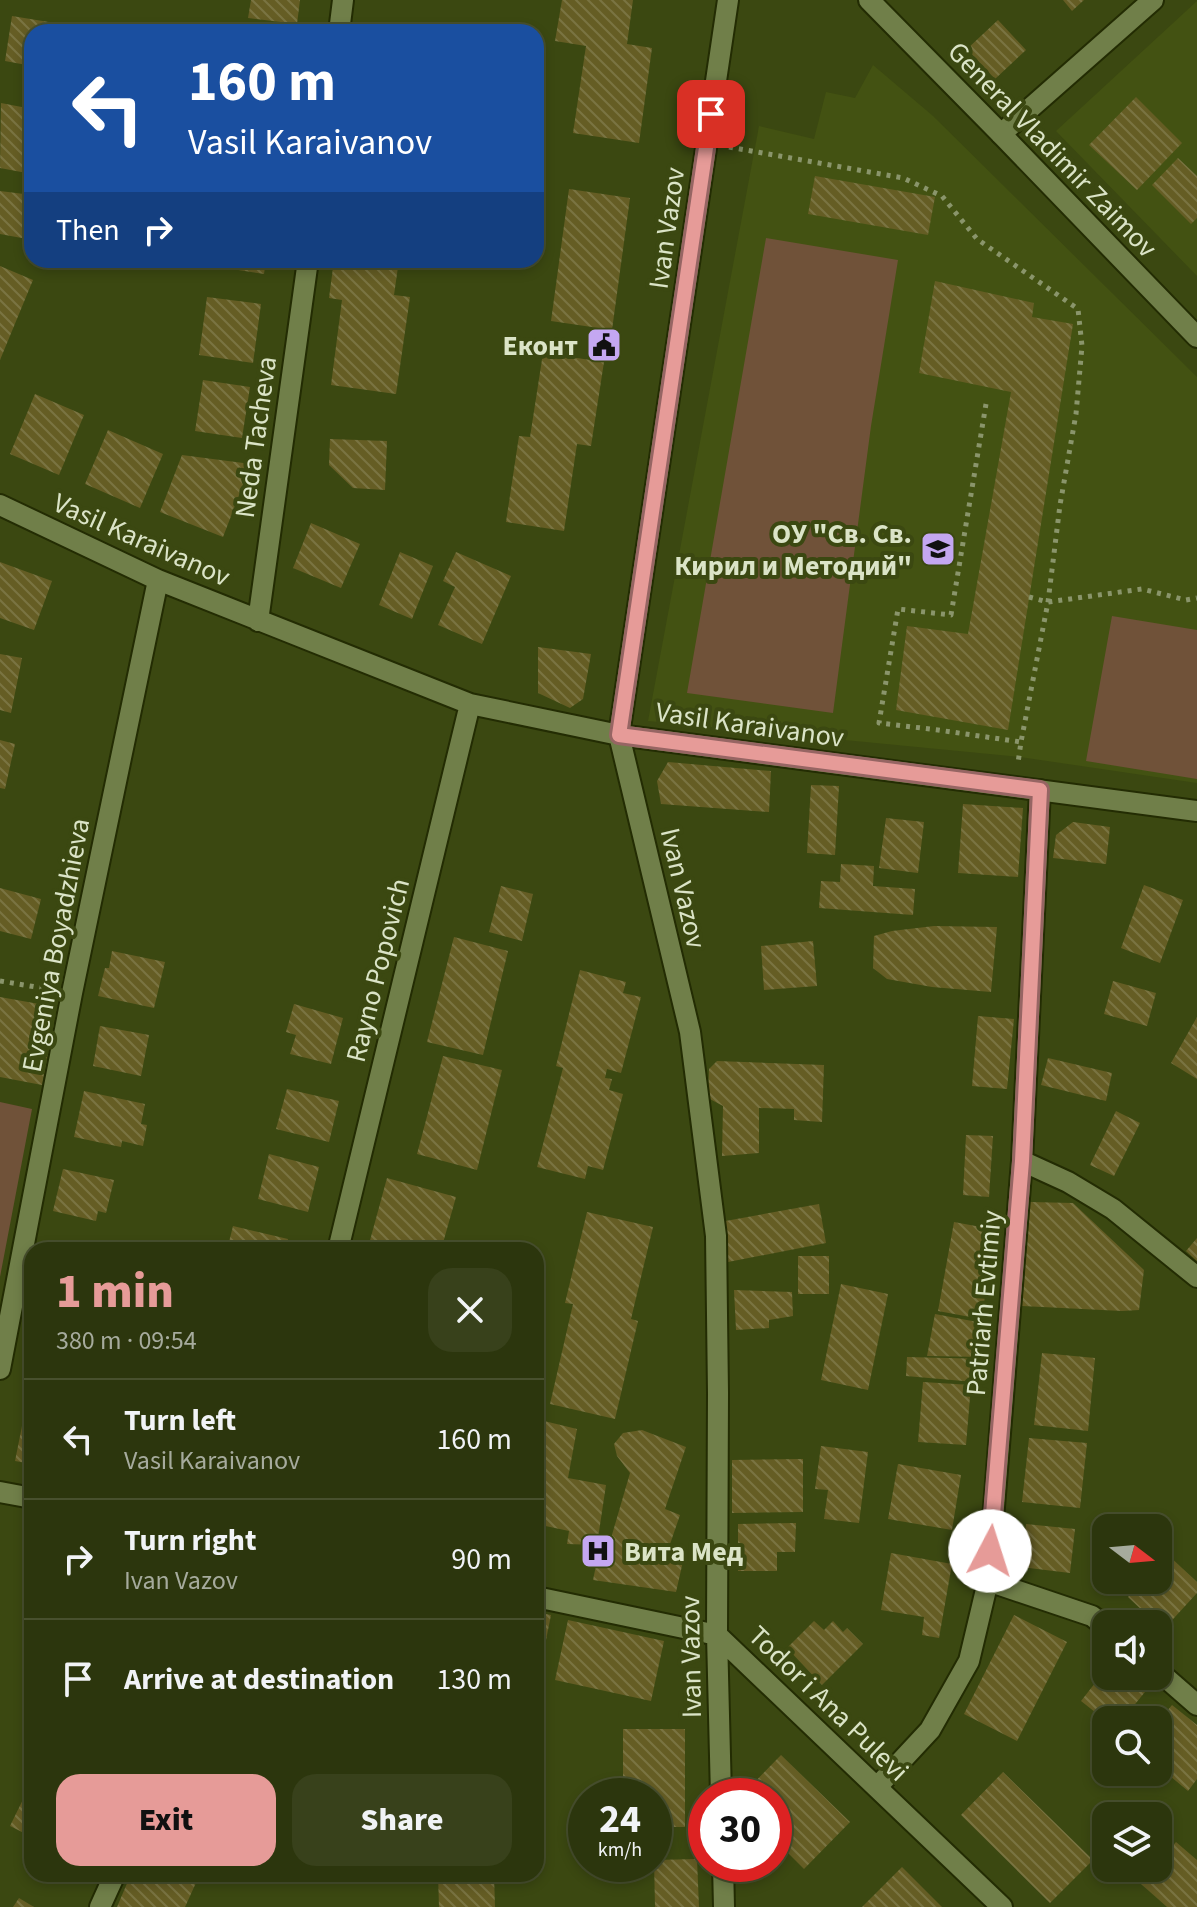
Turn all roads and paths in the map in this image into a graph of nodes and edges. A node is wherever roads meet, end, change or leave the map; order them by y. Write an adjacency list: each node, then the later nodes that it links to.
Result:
1 (343, 0): 5 (street)
2 (728, 0): 7 (street, Ivan Vazov)
3 (869, 0): 6 (street, General Vladimir Zaimov)
4 (1153, 0): 6 (street)
5 (340, 24)
6 (1001, 134): 9 (street, General Vladimir Zaimov)
7 (707, 143): 15 (path); 18 (street, Ivan Vazov)
8 (307, 268): 16 (street, Neda Tacheva)
9 (1197, 337)
10 (986, 404): 19 (path)
11 (0, 505): 12 (street, Vasil Karaivanov)
12 (158, 580): 16 (street, Vasil Karaivanov); 24 (street, Evgeniya Boyadzhieva)
13 (1029, 597): 15 (path)
14 (1197, 598): 15 (path)
15 (1048, 602): 19 (path)
16 (258, 621): 17 (street, Vasil Karaivanov)
17 (470, 704): 18 (street, Vasil Karaivanov); 27 (street, Rayno Popovich)
18 (619, 735): 20 (street, Vasil Karaivanov); 36 (street, Ivan Vazov)
19 (1021, 742): 20 (path)
20 (1013, 788): 21 (street, Vasil Karaivanov)
21 (1040, 790): 22 (street, Vasil Karaivanov); 25 (street, Patriarh Evtimiy)
22 (1197, 811)
23 (0, 981): 24 (path)
24 (72, 993): 26 (street, Evgeniya Boyadzhieva)
25 (1022, 1161): 29 (street); 33 (street, Patriarh Evtimiy)
26 (24, 1242)
27 (340, 1242)
28 (24, 1244): 30 (street, Evgeniya Boyadzhieva)
29 (1197, 1277)
30 (0, 1369)
31 (0, 1492): 32 (street)
32 (24, 1496)
33 (988, 1581): 35 (street); 40 (street, Patriarh Evtimiy)
34 (544, 1599): 36 (street, Todor i Ana Pulevi)
35 (1092, 1616)
36 (717, 1635): 39 (street, Ivan Vazov); 40 (street, Todor i Ana Pulevi)
37 (1172, 1683): 38 (street)
38 (1197, 1705)
39 (721, 1778)
40 (877, 1787): 45 (street, Todor i Ana Pulevi)
41 (111, 1882): 43 (street)
42 (723, 1882): 44 (street)
43 (100, 1907)
44 (724, 1907)
45 (1002, 1907)

